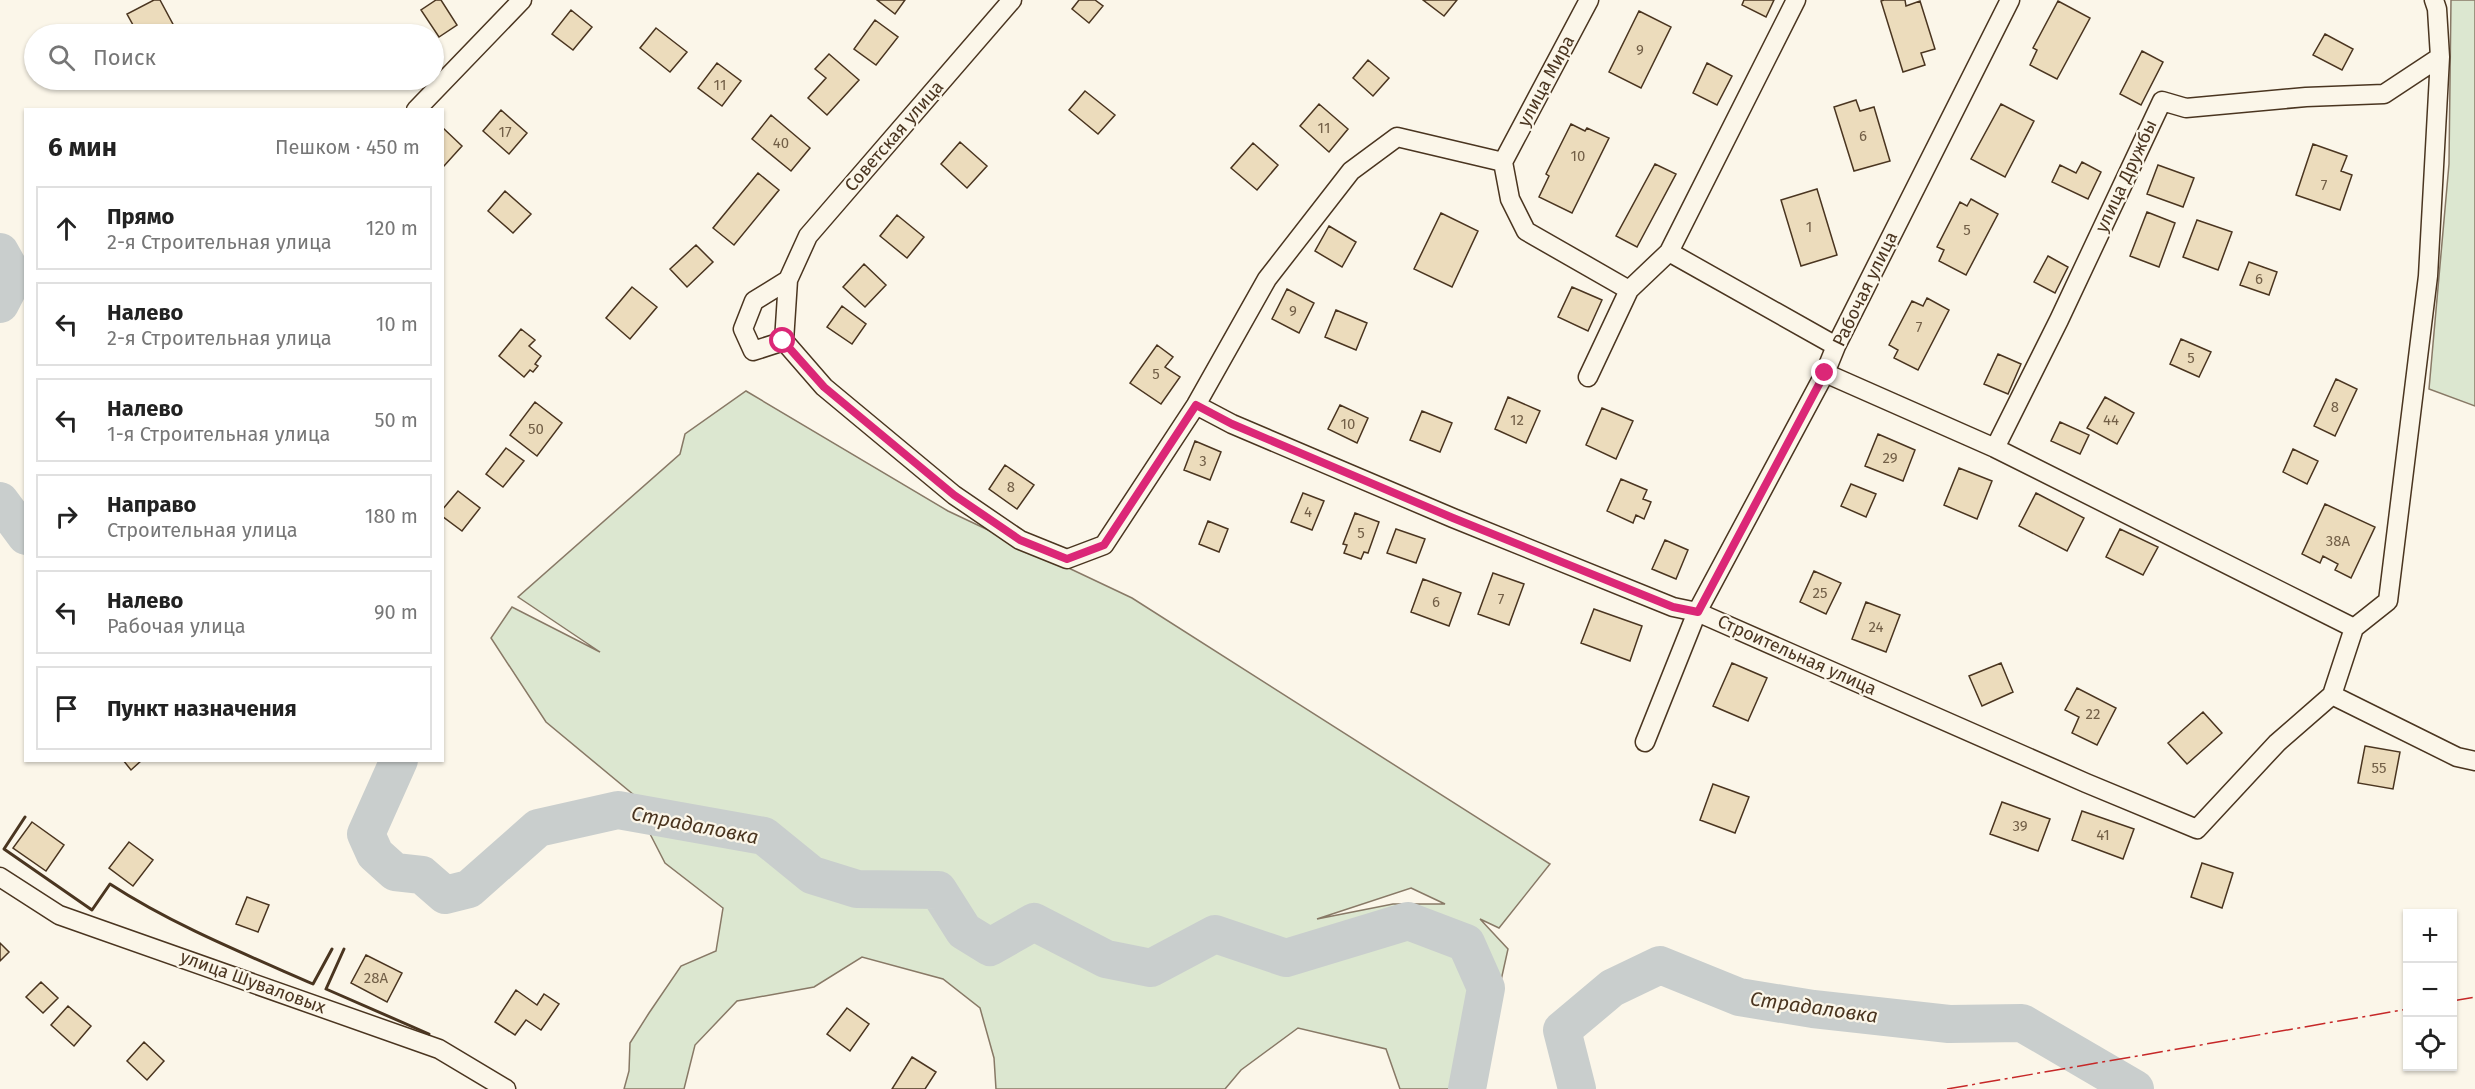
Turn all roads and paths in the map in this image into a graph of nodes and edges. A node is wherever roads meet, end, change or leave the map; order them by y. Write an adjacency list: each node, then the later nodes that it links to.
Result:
1 (522, 0): 8 (street)
2 (1012, 0): 13 (street, Советская улица)
3 (1589, 0): 11 (street, улица Мира)
4 (1796, 0): 12 (street)
5 (2010, 0): 16 (street, Рабочая улица)
6 (2434, 0): 7 (street)
7 (2440, 57): 20 (street, улица Дружбы); 22 (street)
8 (444, 81)
9 (435, 90): 10 (street)
10 (418, 108)
11 (1503, 162): 14 (street); 19 (street)
12 (1669, 252): 14 (street); 16 (street)
13 (788, 280): 15 (street, Советская улица); 15 (street)
14 (1629, 290): 18 (street)
15 (783, 341): 19 (street)
16 (1836, 346): 17 (street, Рабочая улица)
17 (1825, 373): 20 (street); 21 (street, Рабочая улица)
18 (1588, 377)
19 (1196, 405): 21 (street, Строительная улица)
20 (1995, 448): 22 (street)
21 (1698, 612): 23 (street, Строительная улица); 24 (street, Рабочая улица)
22 (2354, 628): 23 (street)
23 (2332, 695): 25 (street)
24 (1646, 742)
25 (2475, 761)
26 (0, 877): 27 (street, улица Шуваловых)
27 (506, 1089)

